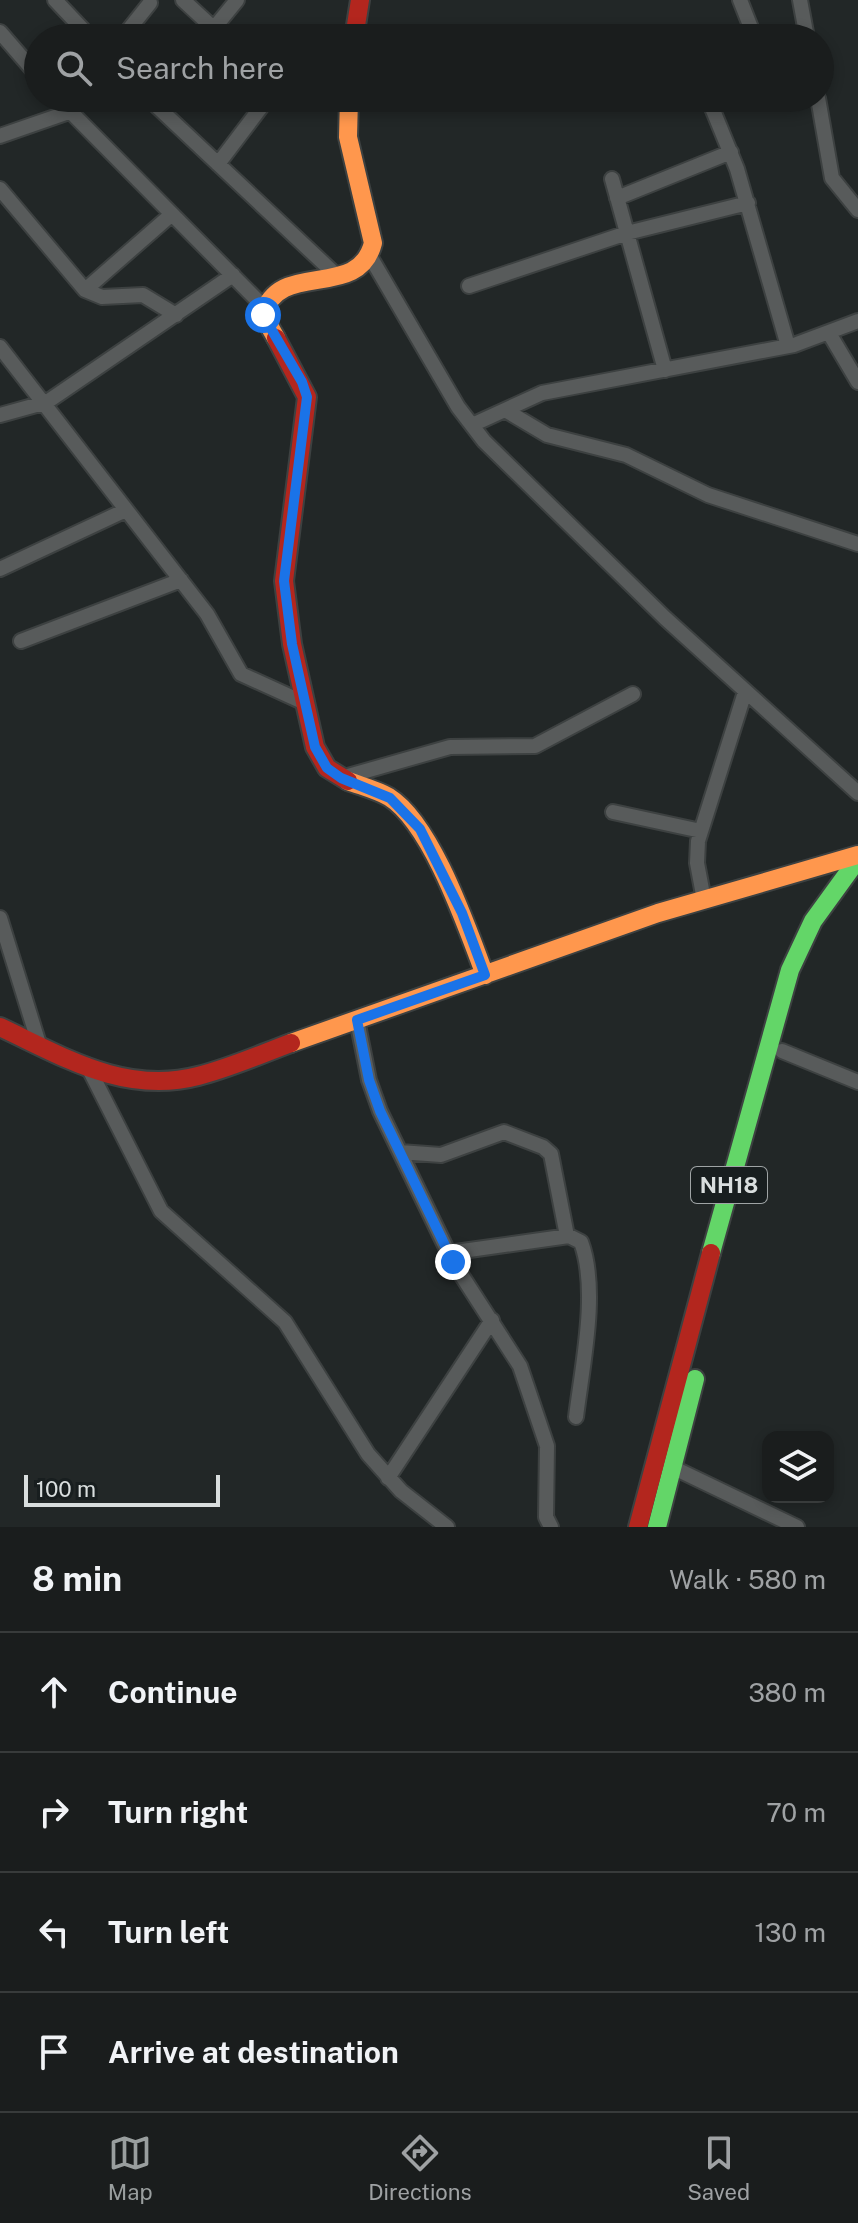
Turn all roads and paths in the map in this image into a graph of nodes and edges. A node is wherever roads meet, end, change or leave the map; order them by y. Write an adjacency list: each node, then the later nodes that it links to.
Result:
1 (55, 0): 8 (street)
2 (183, 0): 10 (street)
3 (237, 0): 11 (street)
4 (360, 0): 12 (main road)
5 (740, 0): 13 (street)
6 (800, 0): 14 (street)
7 (151, 1): 9 (street)
8 (78, 24)
9 (133, 24)
10 (204, 24)
11 (221, 24)
12 (356, 24)
13 (749, 24)
14 (804, 24)
15 (0, 32): 16 (street)
16 (24, 60)
17 (69, 112): 23 (street); 31 (street)
18 (166, 112): 25 (street)
19 (257, 112): 25 (street)
20 (349, 112): 33 (main road)
21 (714, 112): 24 (street)
22 (820, 112): 30 (street)
23 (0, 136)
24 (731, 152): 28 (street); 29 (street)
25 (218, 164): 35 (street)
26 (612, 179): 28 (street)
27 (0, 189): 37 (street)
28 (617, 198): 32 (street)
29 (748, 203): 32 (street); 42 (street)
30 (858, 210)
31 (172, 214): 34 (street); 37 (street)
32 (627, 233): 36 (street); 44 (street)
33 (371, 258): 35 (main road); 49 (street)
34 (233, 275): 38 (street); 39 (street)
35 (336, 275): 38 (main road)
36 (469, 286)
37 (85, 290): 39 (street)
38 (263, 306): 57 (main road)
39 (176, 315): 46 (street)
40 (858, 321): 41 (street)
41 (829, 333): 42 (street); 45 (street)
42 (788, 346): 44 (street)
43 (0, 347): 46 (street)
44 (665, 370): 47 (street)
45 (858, 382)
46 (44, 404): 48 (street); 50 (street)
47 (505, 410): 49 (street); 51 (street)
48 (0, 415)
49 (472, 425): 55 (street)
50 (126, 510): 52 (street); 53 (street)
51 (858, 544)
52 (0, 569)
53 (181, 580): 54 (street); 57 (street)
54 (21, 641)
55 (745, 692): 59 (street); 61 (street)
56 (633, 694): 58 (street)
57 (307, 704): 58 (main road)
58 (341, 778): 66 (main road)
59 (858, 793)
60 (613, 812): 61 (street)
61 (701, 831): 64 (street)
62 (858, 857): 64 (main road); 82 (main road, NH18)
63 (858, 880): 70 (main road, NH18)
64 (704, 900): 66 (main road)
65 (0, 918): 69 (street)
66 (485, 975): 67 (main road)
67 (357, 1020): 71 (main road); 73 (street)
68 (0, 1027): 69 (main road)
69 (39, 1044): 71 (main road)
70 (782, 1051): 72 (street); 78 (main road, NH18)
71 (87, 1065): 79 (street)
72 (858, 1082)
73 (400, 1152): 74 (street); 75 (street)
74 (567, 1236): 75 (street); 77 (street)
75 (448, 1253): 76 (street)
76 (492, 1320): 79 (street); 81 (street)
77 (576, 1417)
78 (672, 1467): 83 (main road, NH18); 84 (street)
79 (388, 1478): 80 (street)
80 (447, 1527)
81 (551, 1527)
82 (638, 1527)
83 (657, 1527)
84 (797, 1527)

